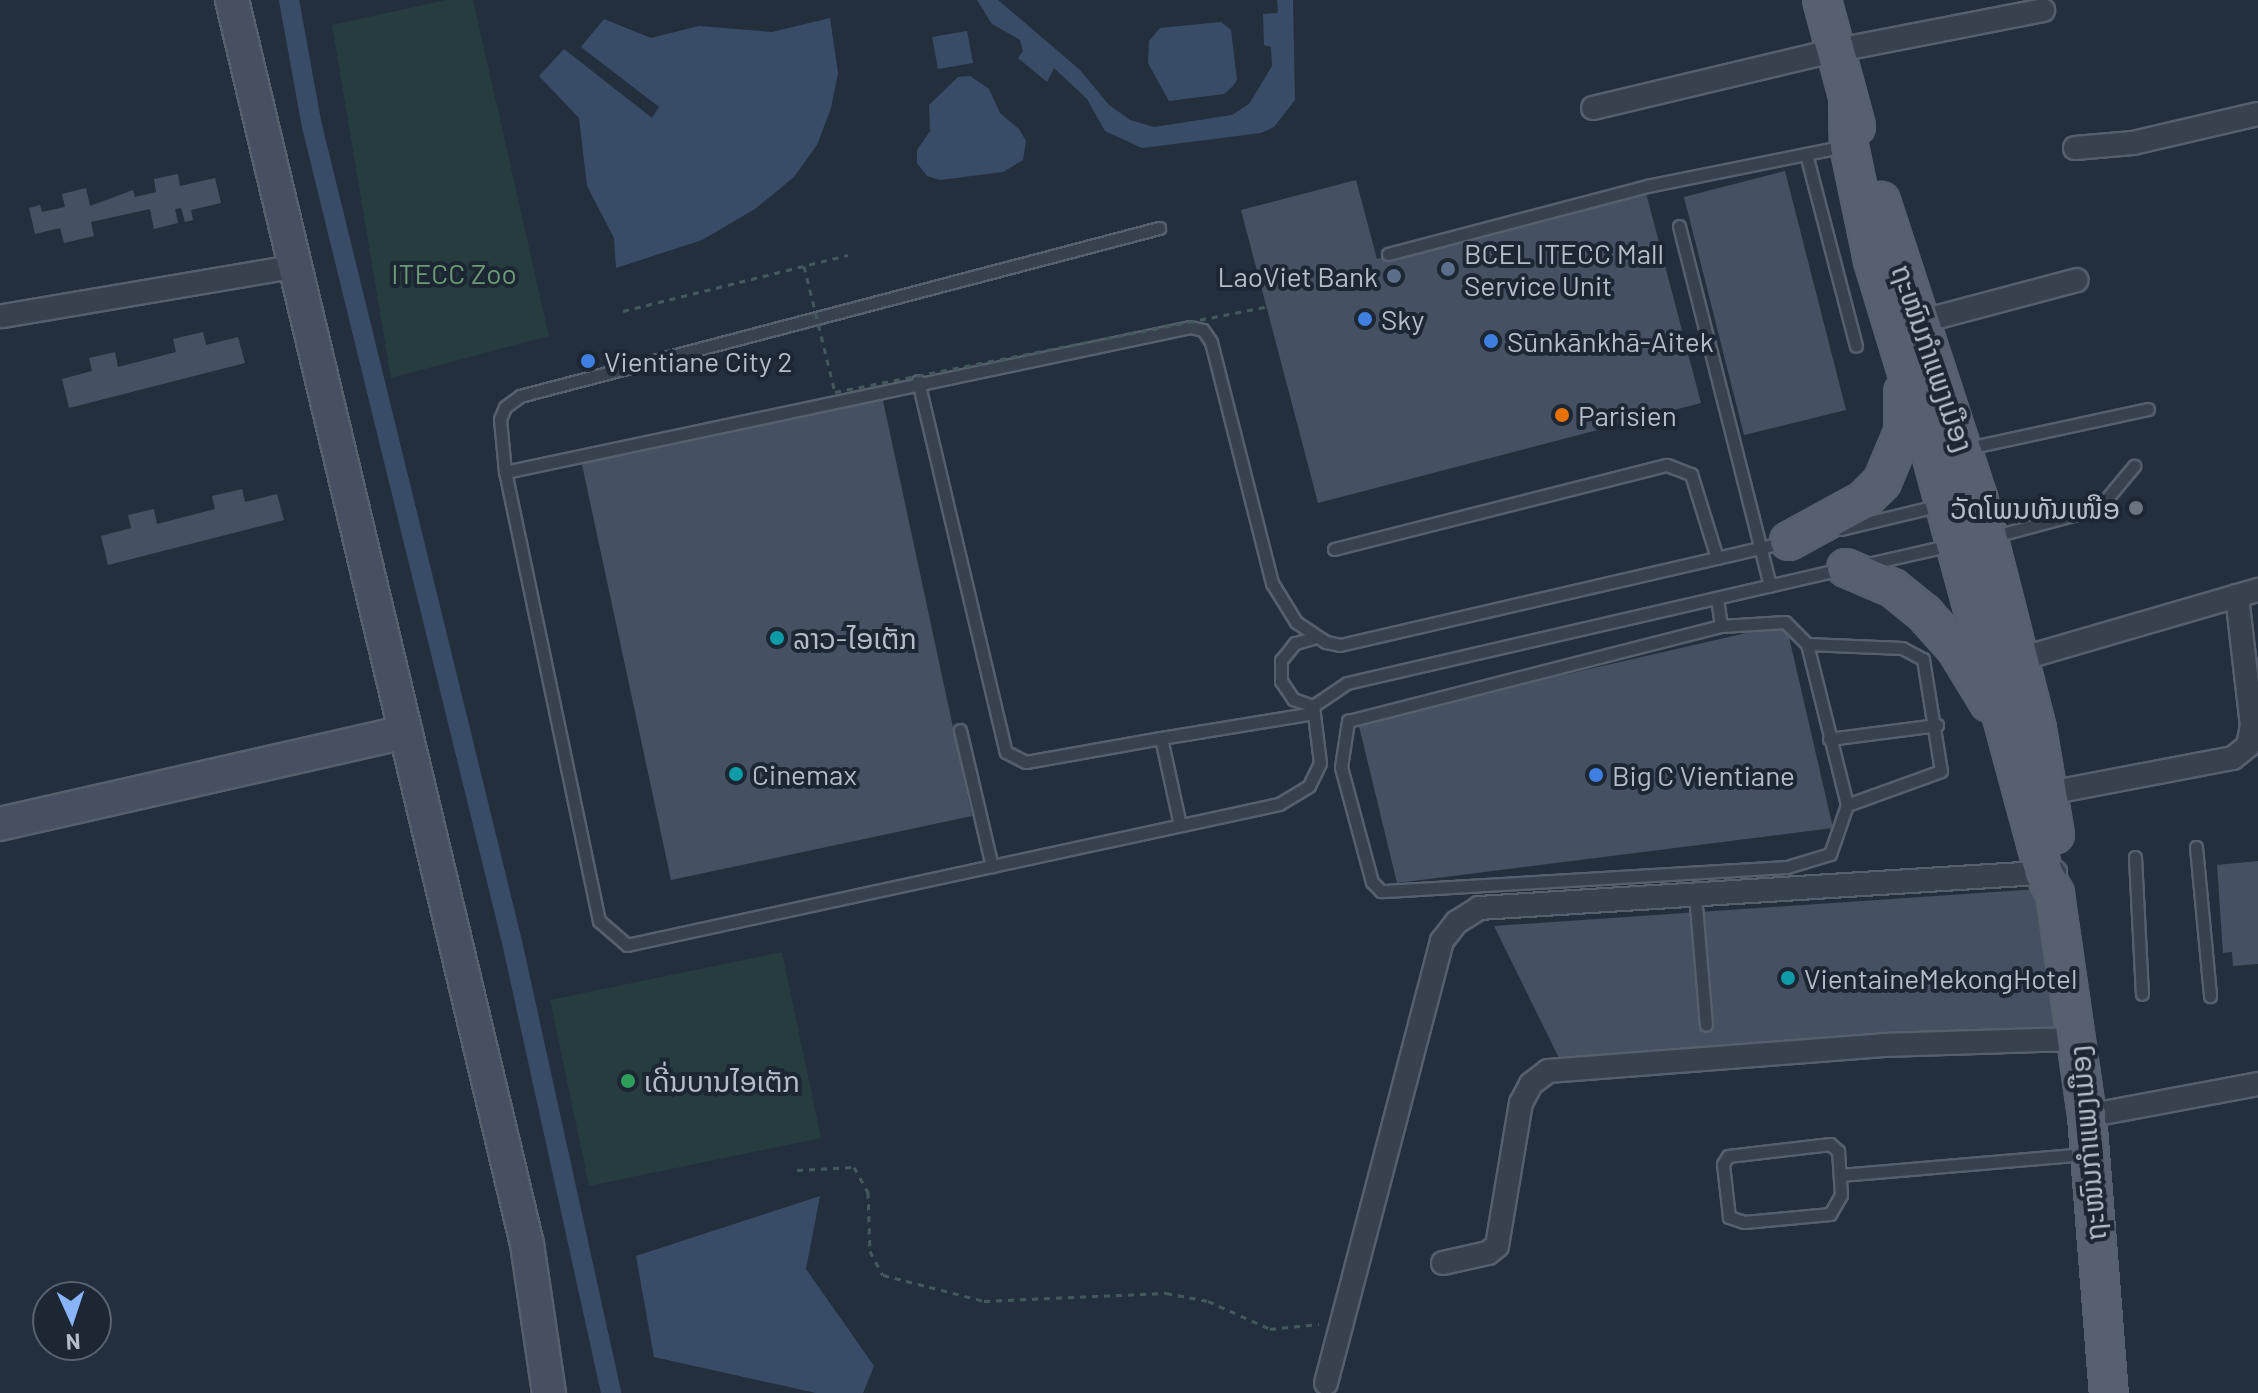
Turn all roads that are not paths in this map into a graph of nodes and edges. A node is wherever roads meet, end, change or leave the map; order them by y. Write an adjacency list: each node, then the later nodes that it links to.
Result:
1 (232, 0): 13 (street)
2 (1822, 0): 4 (main road, ຖະໜົນກຳແພງເມືອງ)
3 (2043, 10): 4 (street)
4 (1833, 51): 5 (street); 7 (main road, ຖະໜົນກຳແພງເມືອງ)
5 (1593, 108)
6 (2258, 114): 8 (street)
7 (1856, 144): 9 (lane); 16 (main road, ຖະໜົນກຳແພງເມືອງ); 18 (main road, ຖະໜົນກຳແພງເມືອງ)
8 (2075, 148)
9 (1806, 154): 12 (lane); 17 (lane)
10 (1679, 226): 26 (lane)
11 (1159, 228): 23 (lane)
12 (1388, 254)
13 (294, 267): 15 (street); 40 (street)
14 (2077, 280): 16 (street)
15 (1, 313)
16 (1919, 322): 21 (main road, ຖະໜົນກຳແພງເມືອງ)
17 (1856, 346)
18 (1901, 354): 24 (main road, ຖະໜົນກຳແພງເມືອງ); 26 (main road)
19 (918, 381): 23 (lane); 34 (lane); 42 (lane)
20 (2148, 409): 21 (lane)
21 (1964, 449): 24 (main road, ຖະໜົນກຳແພງເມືອງ)
22 (2134, 466): 25 (lane)
23 (505, 472): 52 (lane)
24 (1962, 500): 25 (main road, ຖະໜົນກຳແພງເມືອງ); 26 (lane)
25 (1972, 541): 29 (lane); 36 (main road, ຖະໜົນກຳແພງເມືອງ); 41 (main road, ຖະໜົນກຳແພງເມືອງ)
26 (1776, 544): 28 (lane); 30 (lane)
27 (1334, 549): 28 (lane)
28 (1717, 558): 34 (lane)
29 (1846, 568): 30 (lane); 41 (main road)
30 (1770, 586): 32 (lane)
31 (2248, 593): 36 (street); 46 (street)
32 (1717, 598): 33 (lane); 37 (lane)
33 (1721, 626): 35 (lane); 45 (lane)
34 (1313, 638): 37 (lane)
35 (1807, 644): 38 (lane); 43 (lane)
36 (2020, 659): 46 (main road, ຖະໜົນກຳແພງເມືອງ)
37 (1314, 710): 42 (lane); 44 (lane)
38 (1937, 725): 43 (lane); 47 (lane)
39 (960, 730): 52 (lane)
40 (406, 732): 48 (street); 66 (street)
41 (2009, 737): 54 (main road, ຖະໜົນກຳແພງເມືອງ)
42 (1161, 738): 49 (lane)
43 (1829, 739): 47 (lane)
44 (1320, 763): 45 (lane); 49 (lane)
45 (1341, 767): 53 (lane)
46 (2049, 793): 54 (main road, ຖະໜົນກຳແພງເມືອງ)
47 (1847, 805): 53 (lane)
48 (0, 824)
49 (1180, 825): 52 (lane)
50 (2196, 847): 57 (lane)
51 (2135, 857): 56 (lane)
52 (992, 866)
53 (1787, 878): 54 (street); 55 (street)
54 (2053, 879): 59 (main road, ຖະໜົນກຳແພງເມືອງ)
55 (1695, 894): 58 (lane); 65 (street)
56 (2142, 994)
57 (2210, 996)
58 (1706, 1025)
59 (2077, 1039): 61 (main road, ຖະໜົນກຳແພງເມືອງ); 64 (street)
60 (2258, 1084): 61 (street)
61 (2087, 1116): 62 (main road, ຖະໜົນກຳແພງເມືອງ)
62 (2088, 1154): 63 (lane); 67 (main road, ຖະໜົນກຳແພງເມືອງ)
63 (1840, 1175): 63 (lane)
64 (1443, 1263)
65 (1326, 1383)
66 (549, 1393)
67 (2109, 1393)

